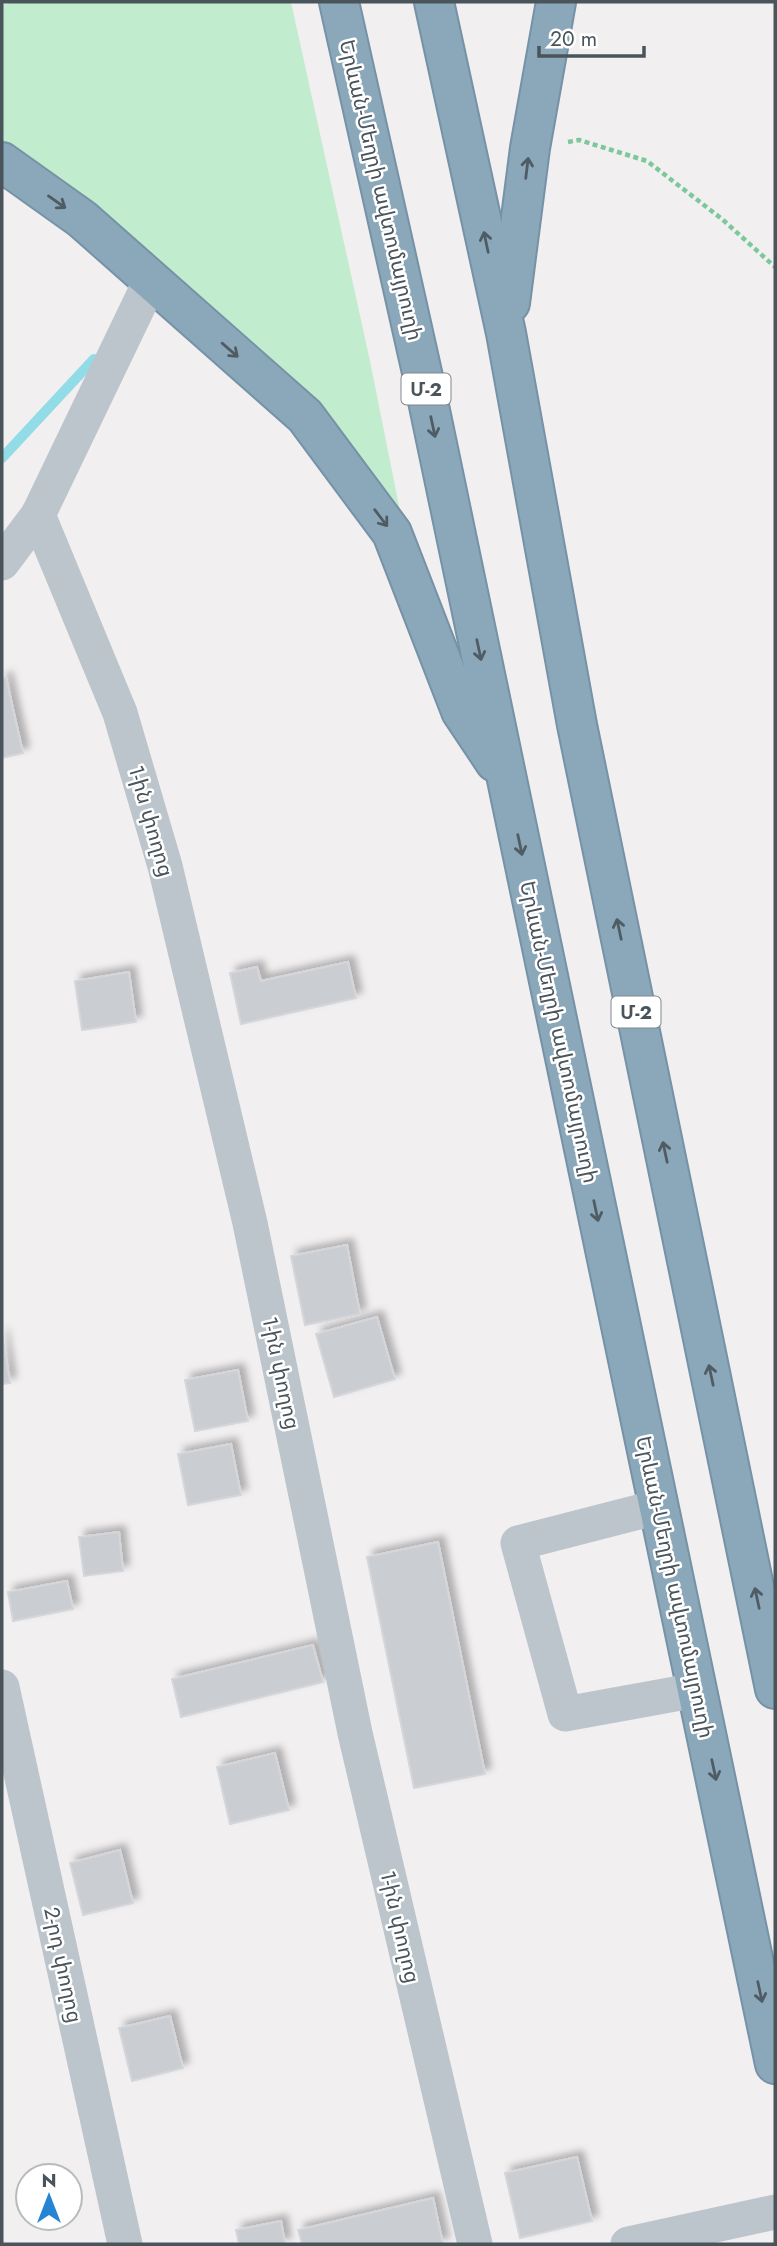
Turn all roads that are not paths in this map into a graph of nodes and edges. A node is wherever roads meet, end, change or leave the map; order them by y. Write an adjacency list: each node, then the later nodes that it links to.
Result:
1 (339, 2): 9 (highway, Երևան-Մեղրի ավտոմայրուղի / Մ-2, one-way to 9)
2 (434, 2): 6 (highway, Մ-2, one-way to 2)
3 (556, 2): 6 (highway, one-way to 3)
4 (2, 162): 5 (highway, one-way to 5)
5 (151, 280): 7 (street); 9 (highway, one-way to 9)
6 (506, 333): 12 (highway, Մ-2, one-way to 6)
7 (38, 515): 8 (street); 17 (street, 1-ին փողոց)
8 (2, 562)
9 (506, 778): 10 (highway, Երևան-Մեղրի ավտոմայրուղի / Մ-2, one-way to 10)
10 (658, 1507): 13 (highway, Երևան-Մեղրի ավտոմայրուղի / Մ-2); 13 (street)
11 (2, 1686): 16 (street, 2-րդ փողոց)
12 (775, 1689)
13 (697, 1690): 14 (highway, Երևան-Մեղրի ավտոմայրուղի / Մ-2, one-way to 14)
14 (775, 2064)
15 (775, 2212): 18 (street)
16 (125, 2244)
17 (475, 2244)
18 (628, 2244)

